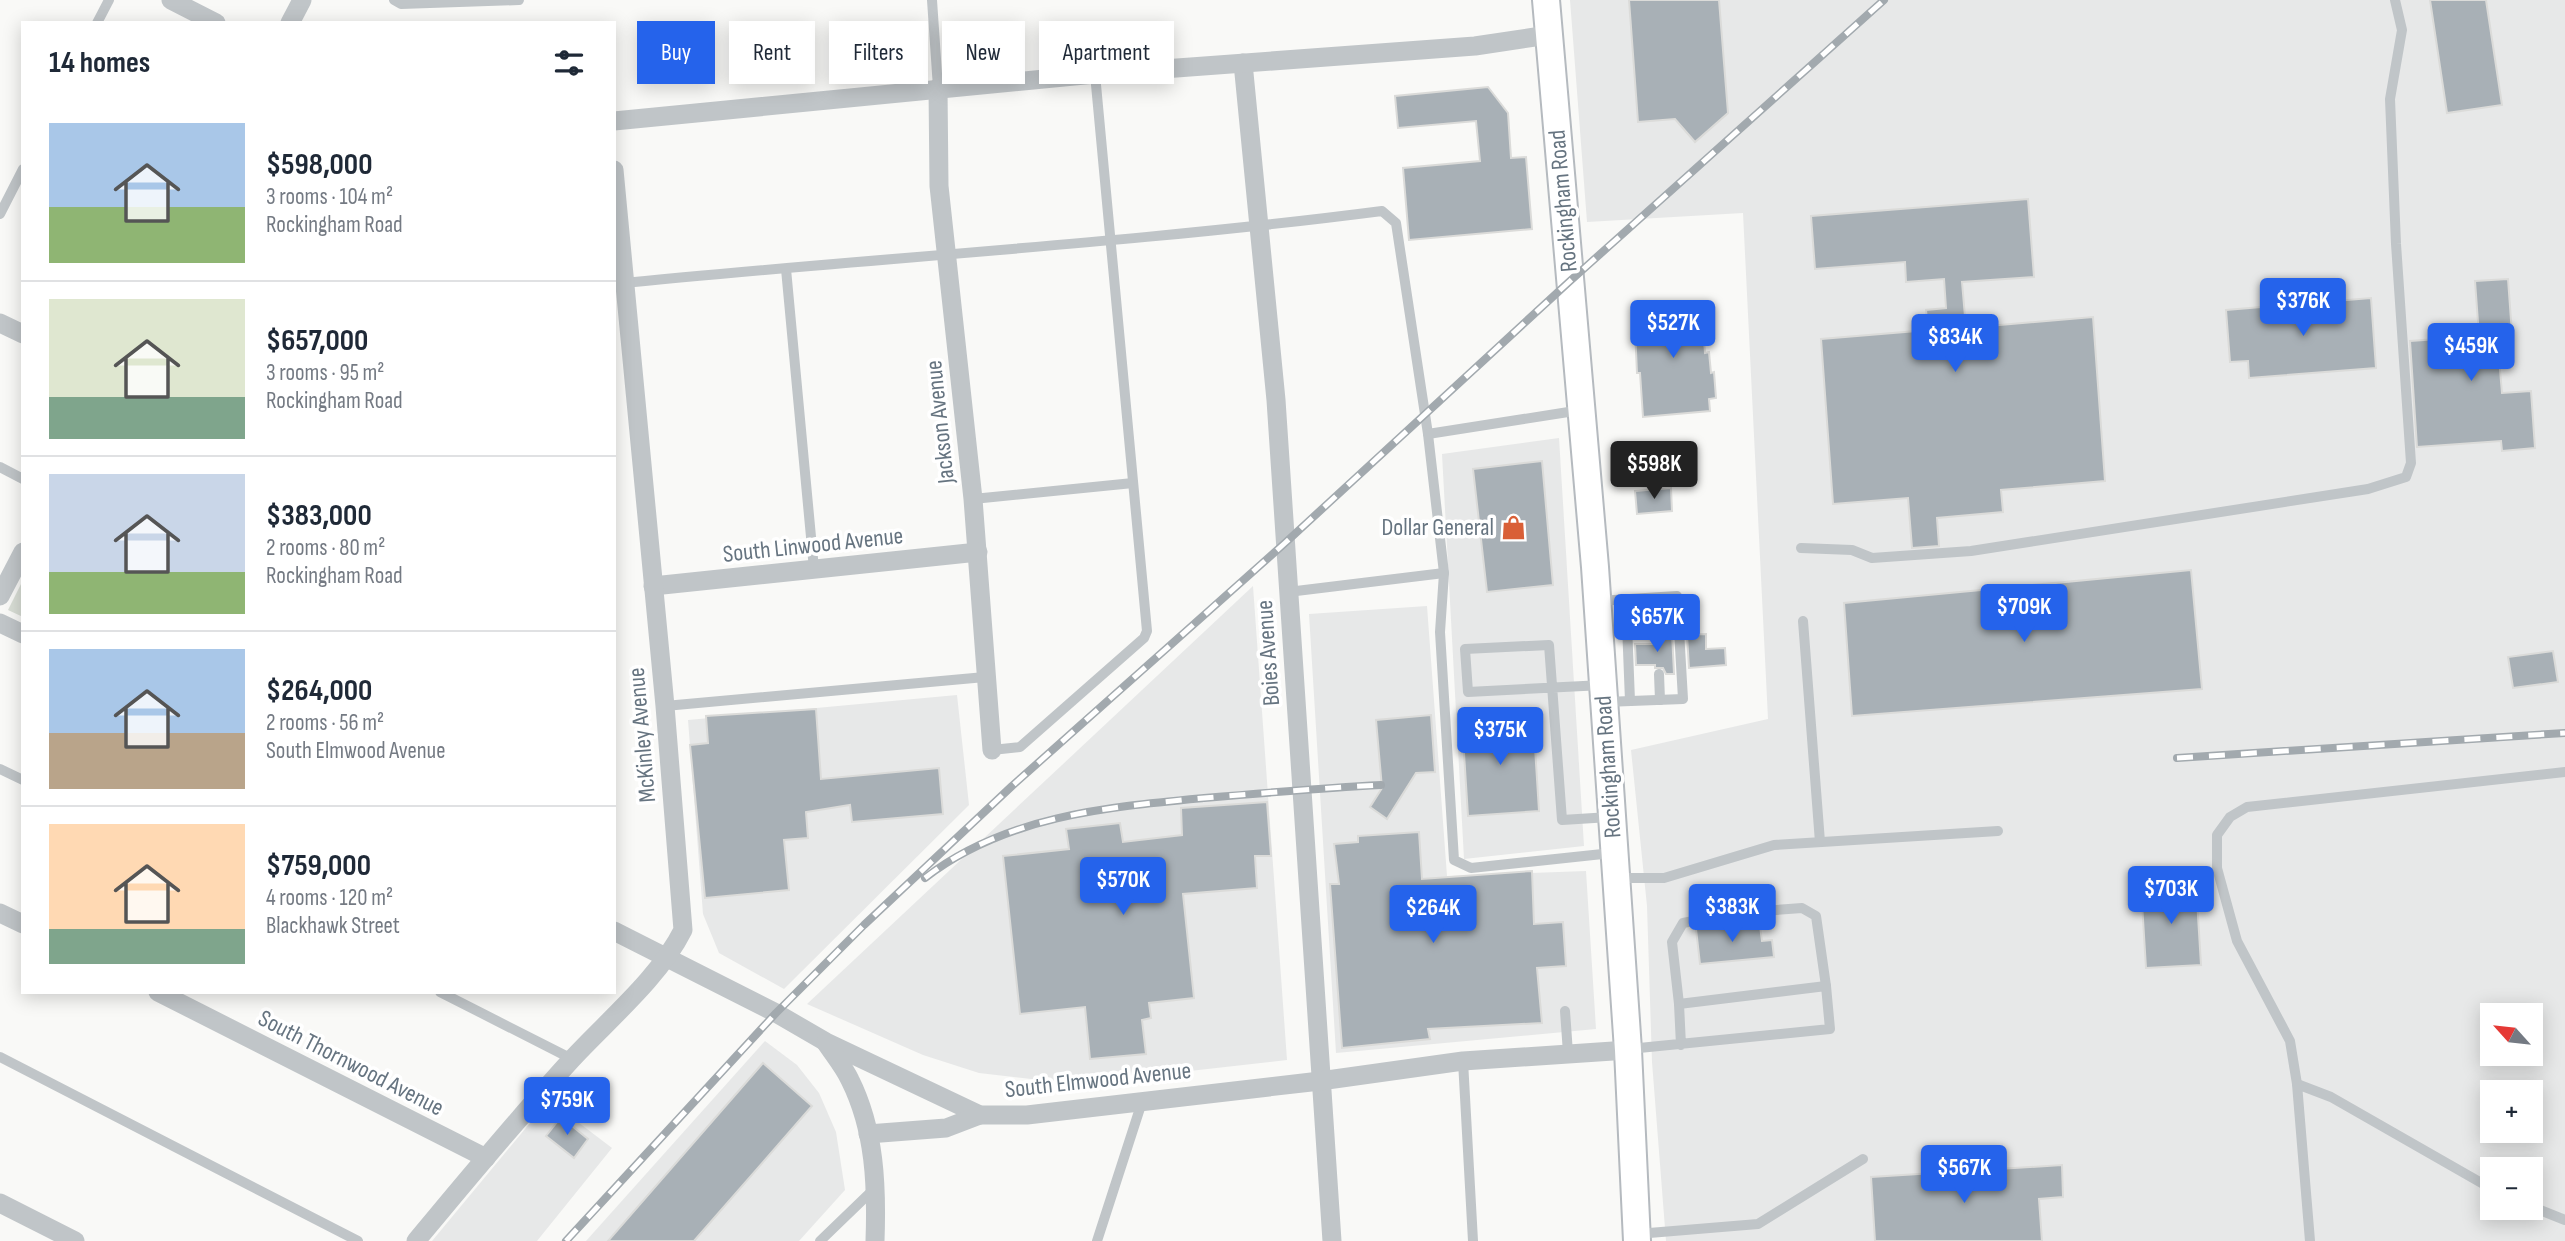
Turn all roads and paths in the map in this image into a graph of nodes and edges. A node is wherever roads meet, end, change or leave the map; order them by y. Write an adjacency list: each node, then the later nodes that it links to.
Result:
1 (109, 0): 9 (lane)
2 (171, 0): 10 (street)
3 (302, 0): 11 (street)
4 (394, 0): 5 (lane)
5 (519, 0)
6 (932, 0): 17 (lane)
7 (1546, 0): 12 (street, Rockingham Road)
8 (2395, 0): 35 (lane)
9 (98, 21)
10 (212, 21)
11 (291, 21)
12 (1548, 35): 13 (street); 29 (street, Rockingham Road)
13 (1242, 63): 14 (street); 22 (street, Boies Avenue)
14 (1174, 68)
15 (1039, 79): 17 (street)
16 (1096, 84): 23 (lane)
17 (937, 88): 18 (street); 24 (street, Jackson Avenue)
18 (616, 121)
19 (21, 173): 21 (lane)
20 (616, 208): 26 (street, McKinley Avenue)
21 (0, 214)
22 (1259, 227): 23 (lane); 30 (lane); 41 (street, Boies Avenue)
23 (1110, 241): 24 (lane); 33 (lane)
24 (947, 255): 25 (lane); 34 (street, Jackson Avenue)
25 (786, 269): 26 (lane); 38 (lane)
26 (620, 284): 40 (street, McKinley Avenue)
27 (0, 323): 28 (street)
28 (21, 333)
29 (1582, 410): 30 (lane); 45 (street, Rockingham Road)
30 (1428, 434): 39 (lane)
31 (0, 467): 32 (lane)
32 (21, 478)
33 (1133, 482): 34 (lane); 56 (lane)
34 (973, 499): 36 (street, Jackson Avenue)
35 (1801, 548)
36 (978, 552): 38 (street, South Linwood Avenue); 51 (street, Jackson Avenue)
37 (21, 556): 42 (street)
38 (814, 569): 40 (street, South Linwood Avenue)
39 (1444, 573): 41 (lane); 63 (lane)
40 (653, 586): 55 (street, McKinley Avenue)
41 (1288, 592): 80 (street, Boies Avenue)
42 (0, 596)
43 (1654, 598): 44 (lane); 49 (lane); 54 (lane)
44 (1626, 599): 45 (lane); 53 (lane)
45 (1598, 601): 53 (street, Rockingham Road)
46 (1804, 621): 62 (lane)
47 (0, 623): 48 (street)
48 (21, 633)
49 (1656, 634)
50 (1658, 674): 54 (lane)
51 (985, 677): 55 (lane); 56 (street, Jackson Avenue)
52 (1552, 687): 52 (lane); 53 (lane); 60 (lane)
53 (1613, 696): 54 (lane); 60 (street, Rockingham Road)
54 (1660, 700)
55 (665, 706): 67 (street, McKinley Avenue)
56 (992, 750)
57 (0, 768): 59 (lane)
58 (2565, 772): 81 (lane)
59 (21, 779)
60 (1612, 817): 63 (street, Rockingham Road)
61 (1998, 831): 62 (lane)
62 (1820, 842): 63 (lane)
63 (1615, 866): 75 (street, Rockingham Road)
64 (0, 913): 65 (street)
65 (21, 923)
66 (616, 932): 67 (street, South Elmwood Avenue)
67 (666, 956): 73 (street, South Elmwood Avenue); 78 (street, McKinley Avenue)
68 (1826, 986): 71 (lane); 71 (lane); 74 (lane)
69 (162, 994): 85 (street, South Thornwood Avenue)
70 (444, 994): 78 (lane)
71 (1679, 1004): 74 (lane)
72 (1565, 1011): 76 (lane)
73 (826, 1042): 83 (street, South Elmwood Avenue); 84 (street)
74 (1681, 1045): 75 (lane)
75 (1628, 1049): 76 (street, South Elmwood Avenue); 92 (street, Rockingham Road)
76 (1568, 1053): 79 (street, South Elmwood Avenue)
77 (0, 1057): 94 (lane)
78 (572, 1059): 85 (street, McKinley Avenue)
79 (1463, 1061): 80 (street, South Elmwood Avenue); 100 (lane)
80 (1320, 1082): 82 (street, South Elmwood Avenue); 99 (street, Boies Avenue)
81 (2297, 1084): 87 (lane); 101 (lane)
82 (1142, 1102): 83 (street, South Elmwood Avenue); 98 (lane)
83 (980, 1115): 84 (street)
84 (868, 1134): 88 (street)
85 (486, 1158): 95 (street, McKinley Avenue)
86 (1864, 1159): 92 (lane)
87 (2480, 1182)
88 (876, 1188): 96 (lane); 97 (street)
89 (0, 1203): 93 (street)
90 (2543, 1211): 91 (lane)
91 (2565, 1220)
92 (1637, 1237)
93 (75, 1241)
94 (358, 1241)
95 (416, 1241)
96 (820, 1241)
97 (875, 1241)
98 (1097, 1241)
99 (1332, 1241)
100 (1473, 1241)
101 (2310, 1241)

